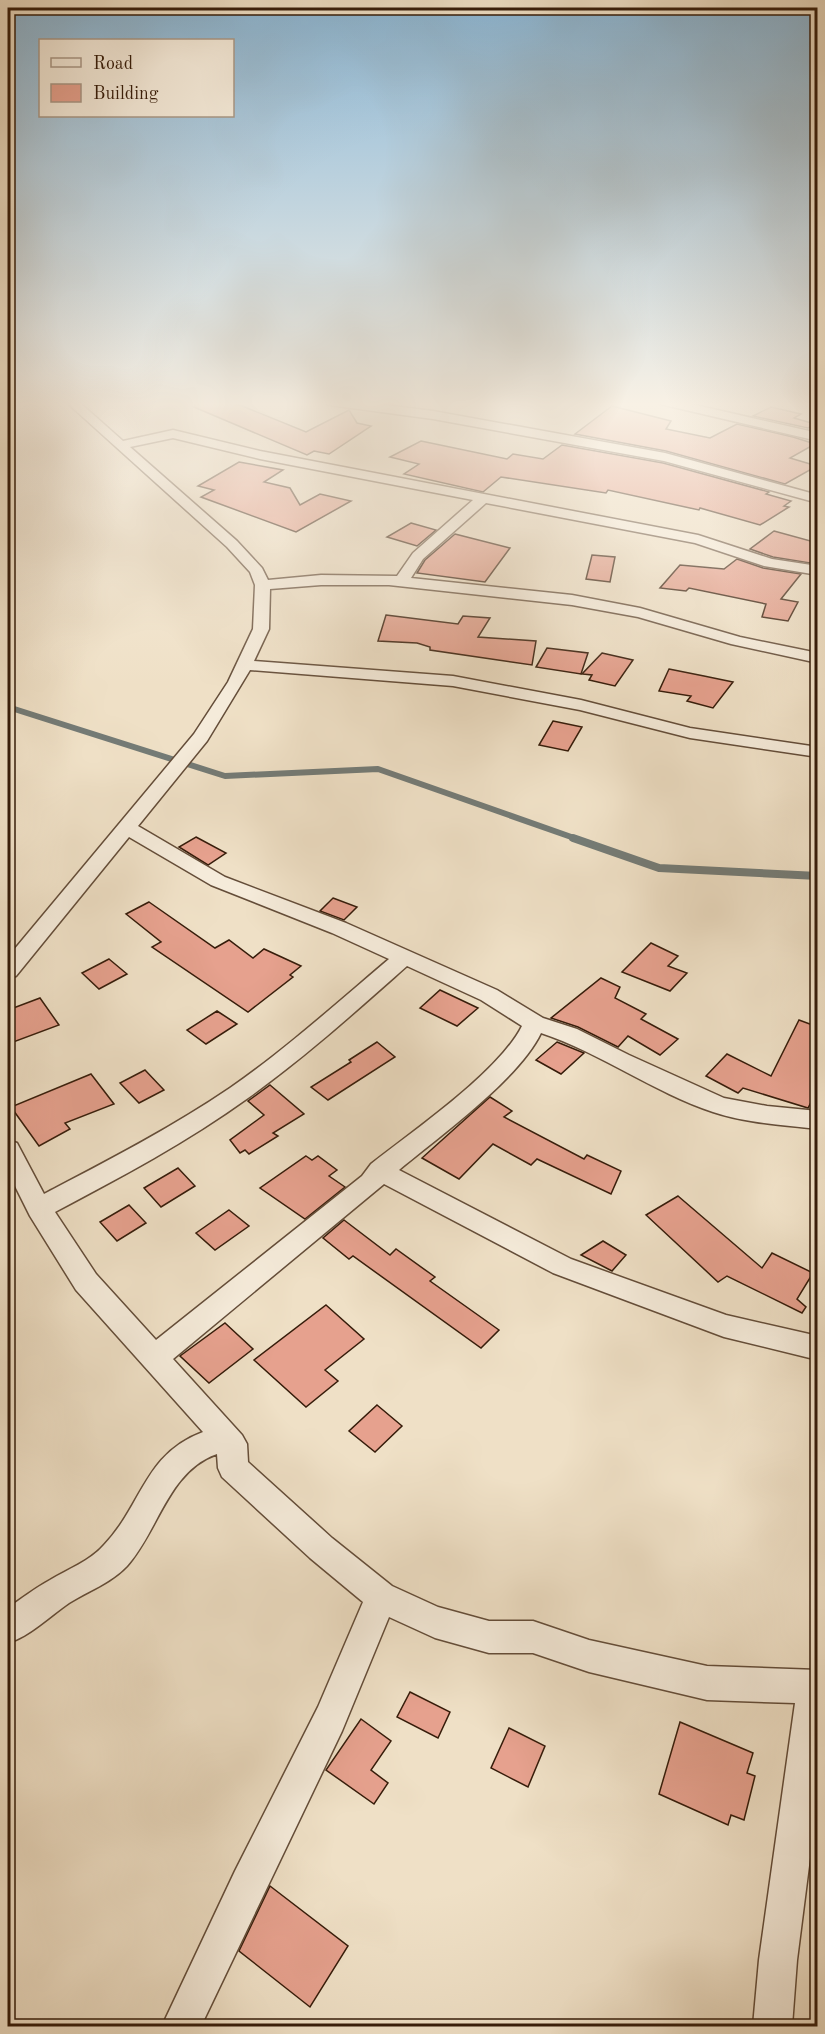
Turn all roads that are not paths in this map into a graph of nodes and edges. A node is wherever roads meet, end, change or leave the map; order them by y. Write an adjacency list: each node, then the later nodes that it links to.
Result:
1 (178, 496): 6 (street)
2 (472, 496): 3 (street)
3 (483, 498): 4 (street); 5 (street)
4 (818, 571)
5 (401, 581): 6 (street); 7 (street)
6 (263, 585): 8 (street)
7 (818, 657)
8 (245, 665): 9 (street); 10 (street)
9 (818, 752)
10 (127, 828): 11 (street); 12 (street)
11 (403, 958): 13 (street); 17 (street)
12 (8, 971)
13 (535, 1023): 14 (street); 16 (street)
14 (818, 1120)
15 (8, 1149): 17 (street)
16 (380, 1171): 18 (street); 19 (street)
17 (39, 1209): 19 (street)
18 (818, 1348)
19 (154, 1358): 20 (street)
20 (232, 1444): 21 (street); 22 (street)
21 (381, 1597): 23 (street); 24 (street)
22 (8, 1627)
23 (816, 1687): 25 (street)
24 (181, 2026)
25 (773, 2026)

